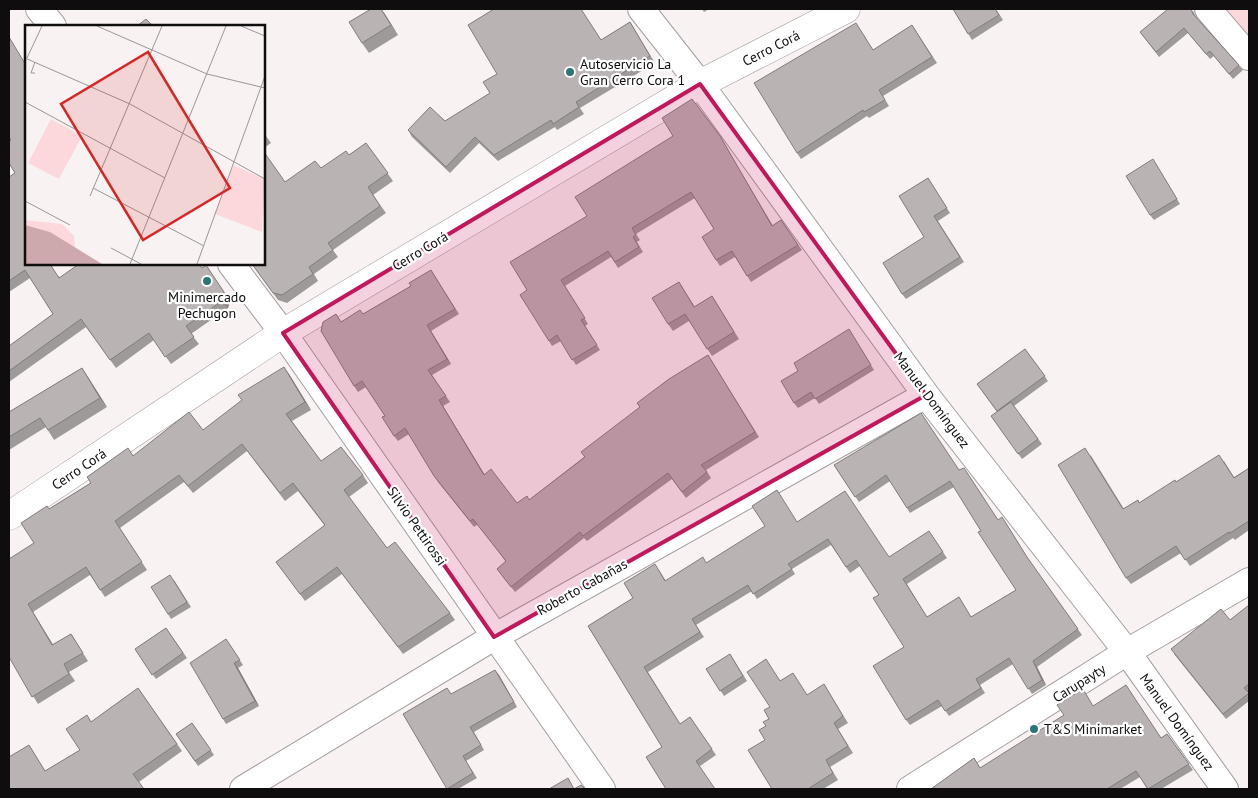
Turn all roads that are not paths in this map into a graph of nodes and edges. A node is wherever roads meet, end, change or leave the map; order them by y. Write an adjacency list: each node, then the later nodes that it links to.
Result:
1 (40, 9): 5 (street)
2 (641, 9): 7 (street, Manuel Domínguez)
3 (846, 9): 7 (street, Cerro Corá)
4 (1208, 9): 6 (street)
5 (52, 25)
6 (1249, 58)
7 (700, 84): 9 (street, Cerro Corá); 10 (street, Manuel Domínguez)
8 (232, 265): 9 (street, Silvio Pettirossi)
9 (283, 333): 11 (street, Cerro Corá); 13 (street, Silvio Pettirossi)
10 (926, 395): 13 (street, Roberto Cabañas); 14 (street, Manuel Domínguez)
11 (9, 516)
12 (1249, 581): 14 (street, Carupayty)
13 (494, 636): 15 (street, Roberto Cabañas); 16 (street, Silvio Pettirossi)
14 (1127, 652): 17 (street, Carupayty); 18 (street, Manuel Domínguez)
15 (243, 789)
16 (602, 789)
17 (910, 789)
18 (1225, 789)

